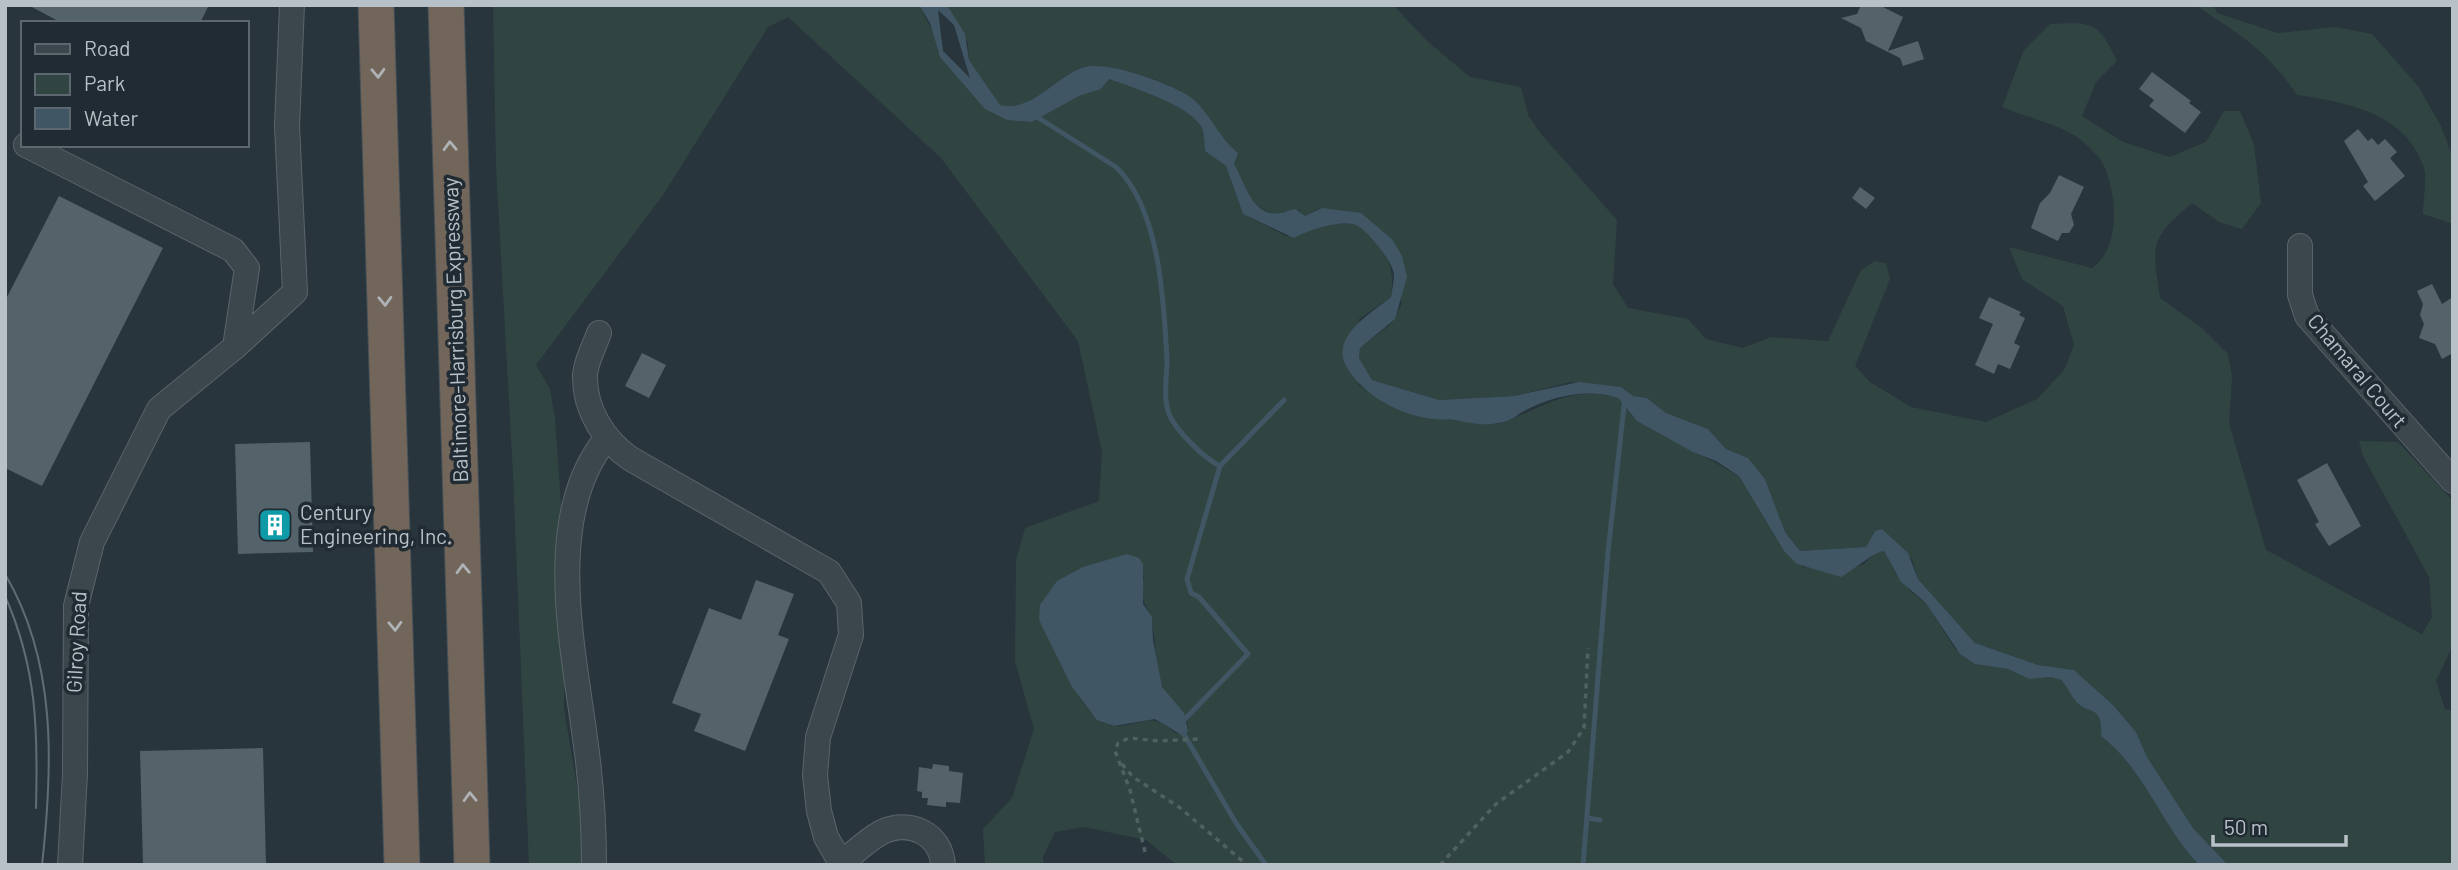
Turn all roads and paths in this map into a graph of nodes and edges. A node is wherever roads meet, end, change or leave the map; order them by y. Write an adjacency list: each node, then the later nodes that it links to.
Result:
1 (292, 5): 9 (street, Gilroy Road)
2 (376, 5): 18 (highway, one-way to 18)
3 (446, 5): 19 (highway, Baltimore-Harrisburg Expressway, one-way to 3)
4 (5, 135): 5 (street)
5 (21, 143)
6 (28, 147): 9 (street)
7 (2300, 246): 11 (street, Chamaral Court)
8 (599, 333): 10 (street)
9 (235, 347): 17 (street, Gilroy Road)
10 (606, 439): 16 (street); 20 (street)
11 (2453, 481)
12 (1588, 648): 23 (path)
13 (1198, 739): 14 (path)
14 (1118, 760): 15 (path); 22 (path)
15 (1144, 852)
16 (842, 864): 21 (street)
17 (70, 865)
18 (402, 865)
19 (472, 865)
20 (594, 865)
21 (943, 865)
22 (1247, 865)
23 (1440, 865)

